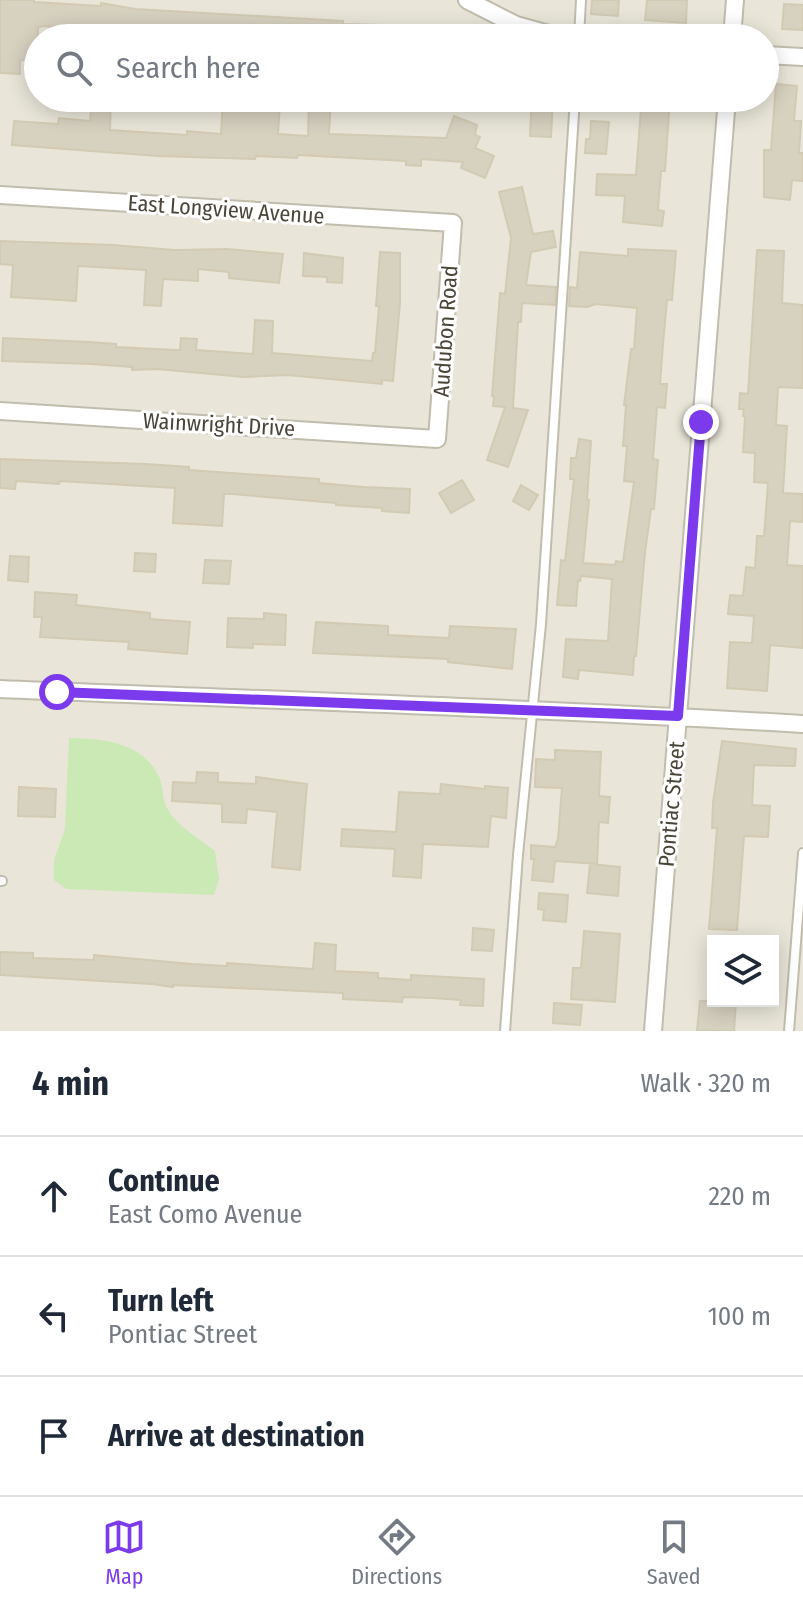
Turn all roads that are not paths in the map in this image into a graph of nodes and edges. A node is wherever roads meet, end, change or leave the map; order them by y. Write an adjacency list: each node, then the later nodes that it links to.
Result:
1 (467, 0): 4 (street)
2 (581, 0): 5 (lane)
3 (735, 0): 6 (street)
4 (514, 24)
5 (580, 24)
6 (733, 24)
7 (779, 56): 8 (street)
8 (803, 57)
9 (574, 112): 16 (lane)
10 (726, 112): 17 (street, Pontiac Street)
11 (0, 195): 12 (street, East Longview Avenue)
12 (453, 223): 14 (street, Audubon Road)
13 (0, 411): 14 (street, Wainwright Drive)
14 (437, 439)
15 (0, 689): 16 (street)
16 (533, 709): 17 (street); 20 (lane)
17 (678, 716): 18 (street); 21 (street, Pontiac Street)
18 (803, 724)
19 (803, 853): 22 (lane)
20 (505, 1031)
21 (653, 1031)
22 (789, 1031)

